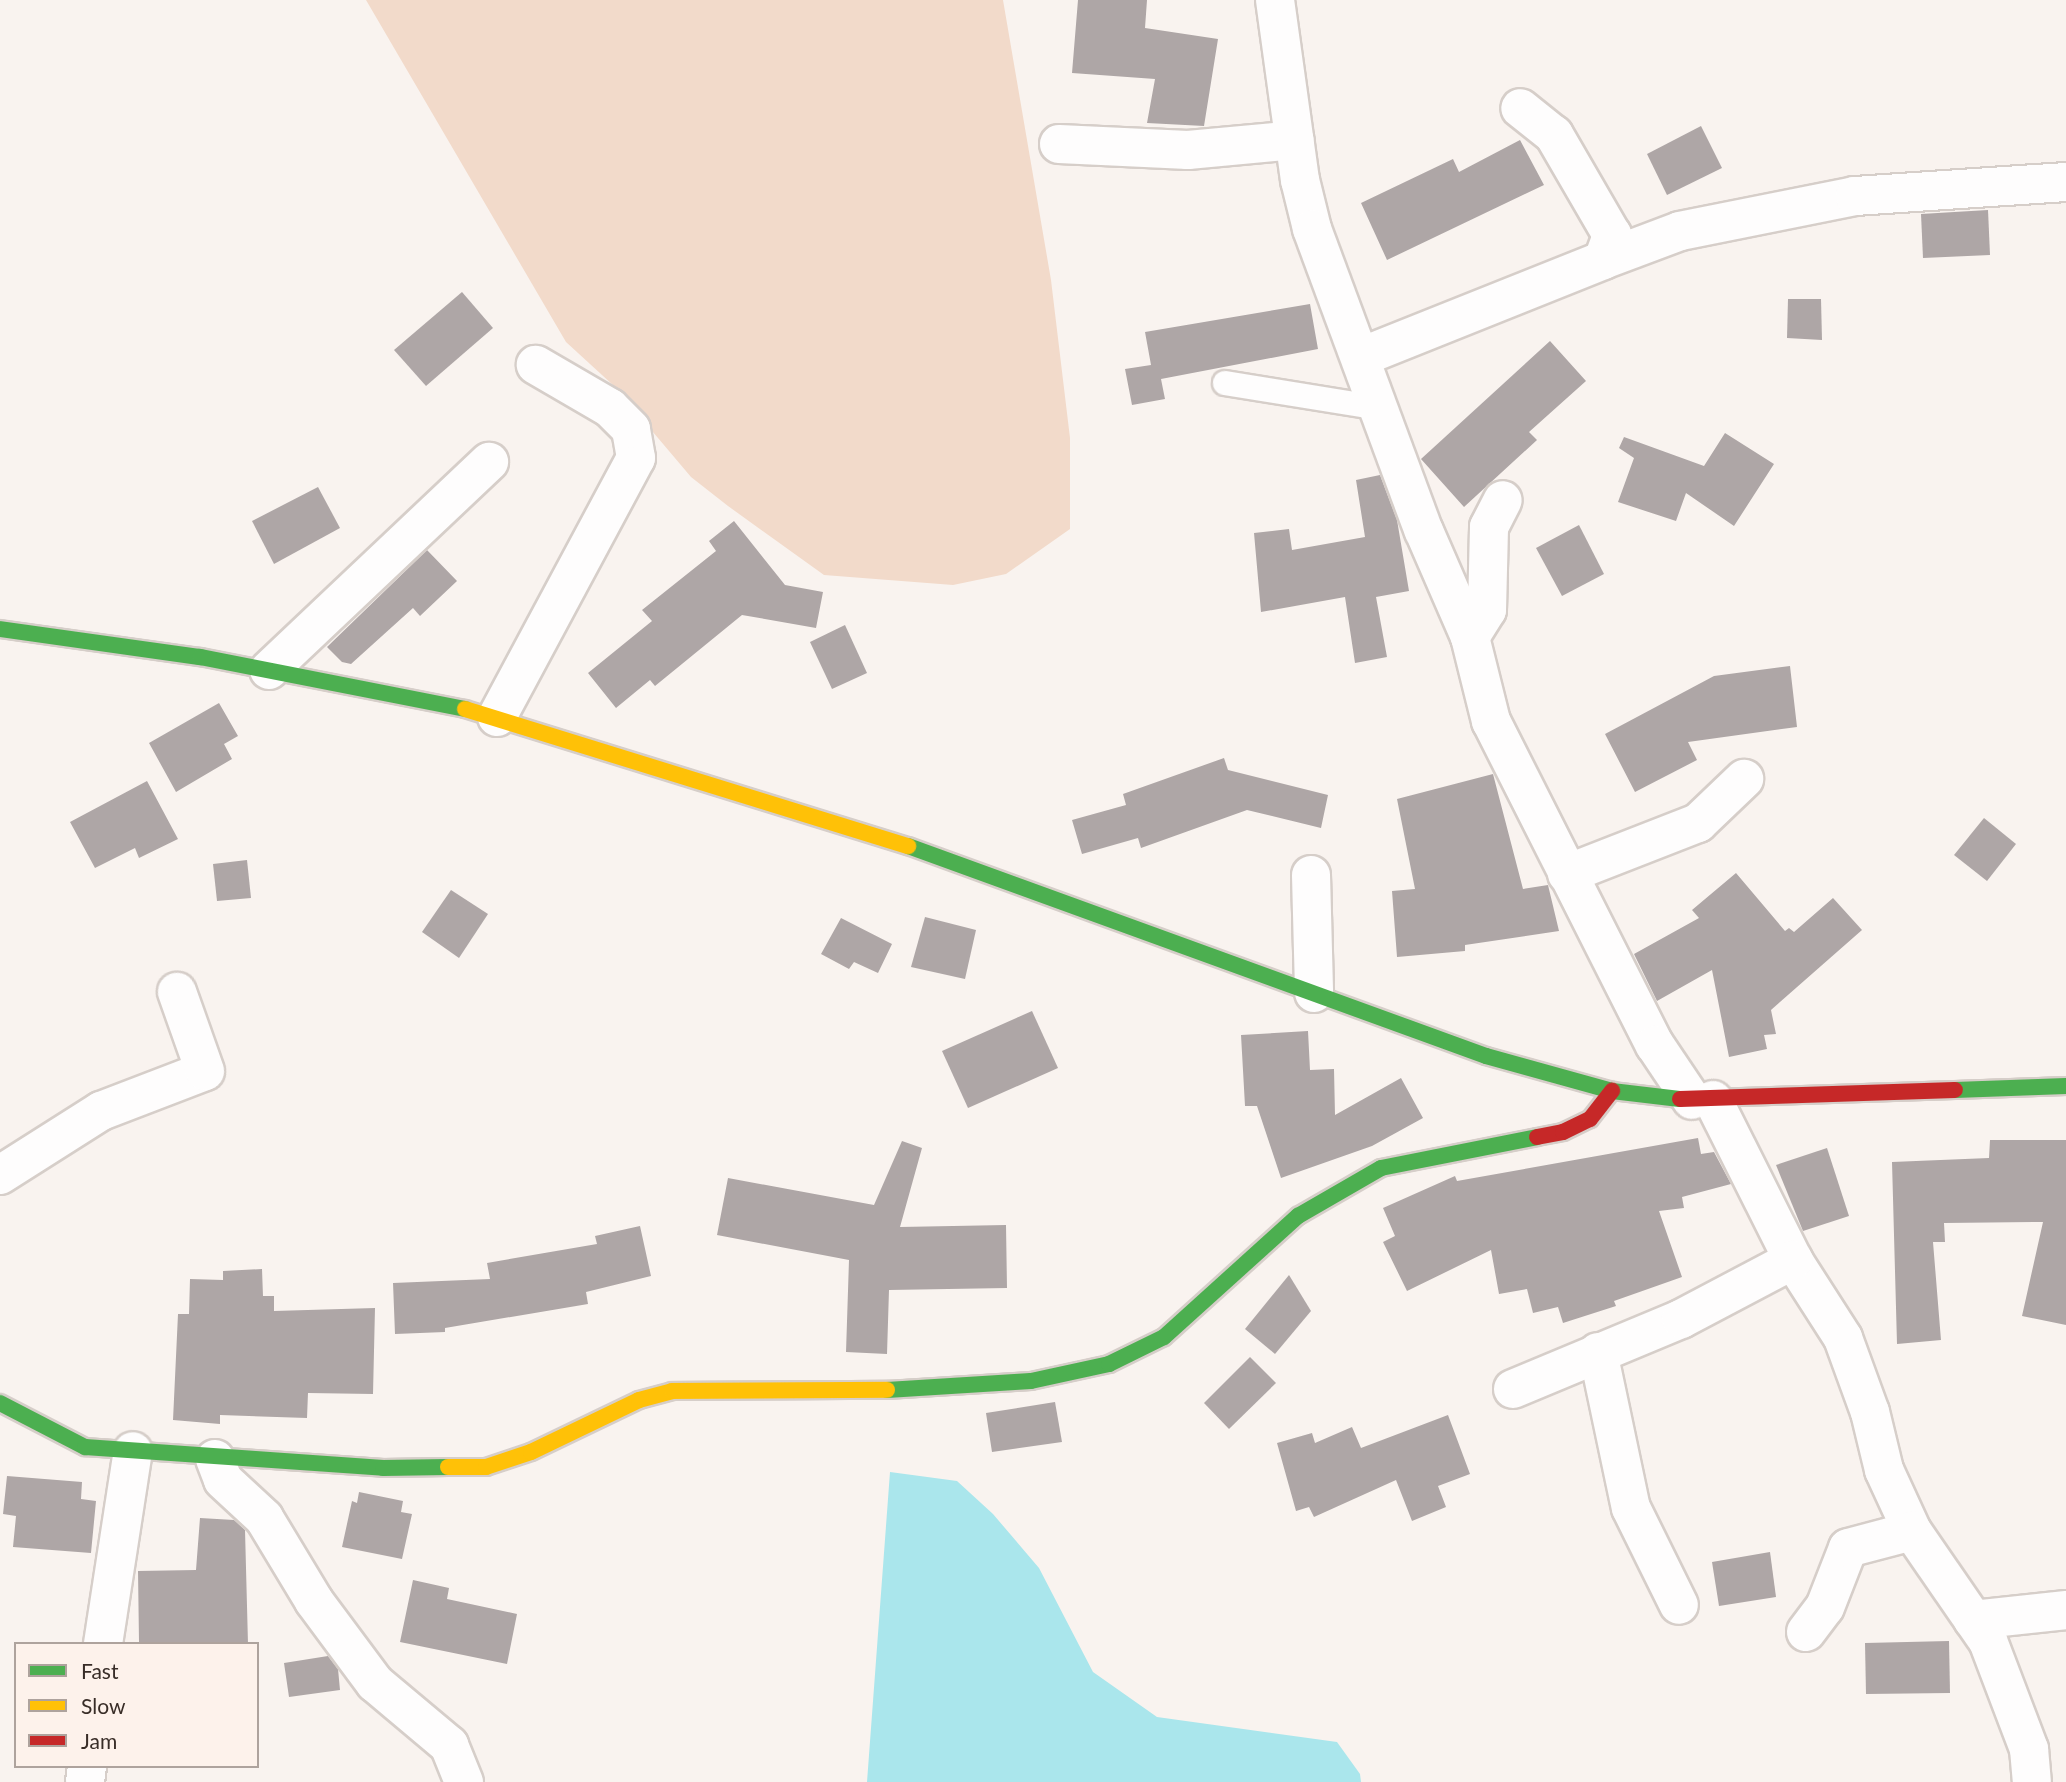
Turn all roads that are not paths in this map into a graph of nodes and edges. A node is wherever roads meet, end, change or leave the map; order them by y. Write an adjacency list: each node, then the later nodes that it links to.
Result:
1 (1275, 0): 3 (street)
2 (1520, 108): 6 (street)
3 (1295, 140): 4 (street); 7 (street)
4 (1059, 144)
5 (2066, 182): 6 (street)
6 (1603, 260): 7 (street)
7 (1361, 357): 10 (street)
8 (536, 365): 16 (street)
9 (1226, 383): 10 (lane)
10 (1380, 408): 14 (street)
11 (489, 462): 15 (street)
12 (1503, 500): 14 (street)
13 (0, 629): 15 (street)
14 (1470, 637): 18 (street)
15 (269, 670): 16 (street)
16 (497, 718): 21 (street)
17 (1744, 779): 18 (street)
18 (1567, 874): 24 (street)
19 (1311, 875): 21 (street)
20 (177, 992): 25 (street)
21 (1314, 993): 23 (street)
22 (2066, 1086): 24 (street)
23 (1612, 1091): 24 (street); 31 (street)
24 (1703, 1100): 26 (street)
25 (0, 1175)
26 (1793, 1260): 27 (street); 32 (street)
27 (1598, 1352): 28 (street); 33 (street)
28 (1513, 1389)
29 (0, 1403): 30 (street)
30 (133, 1451): 31 (street); 37 (street)
31 (215, 1459): 38 (street)
32 (1912, 1531): 35 (street); 36 (street)
33 (1679, 1605)
34 (2066, 1610): 35 (street)
35 (1973, 1620): 39 (street)
36 (1806, 1632)
37 (103, 1642)
38 (464, 1782)
39 (2032, 1782)

